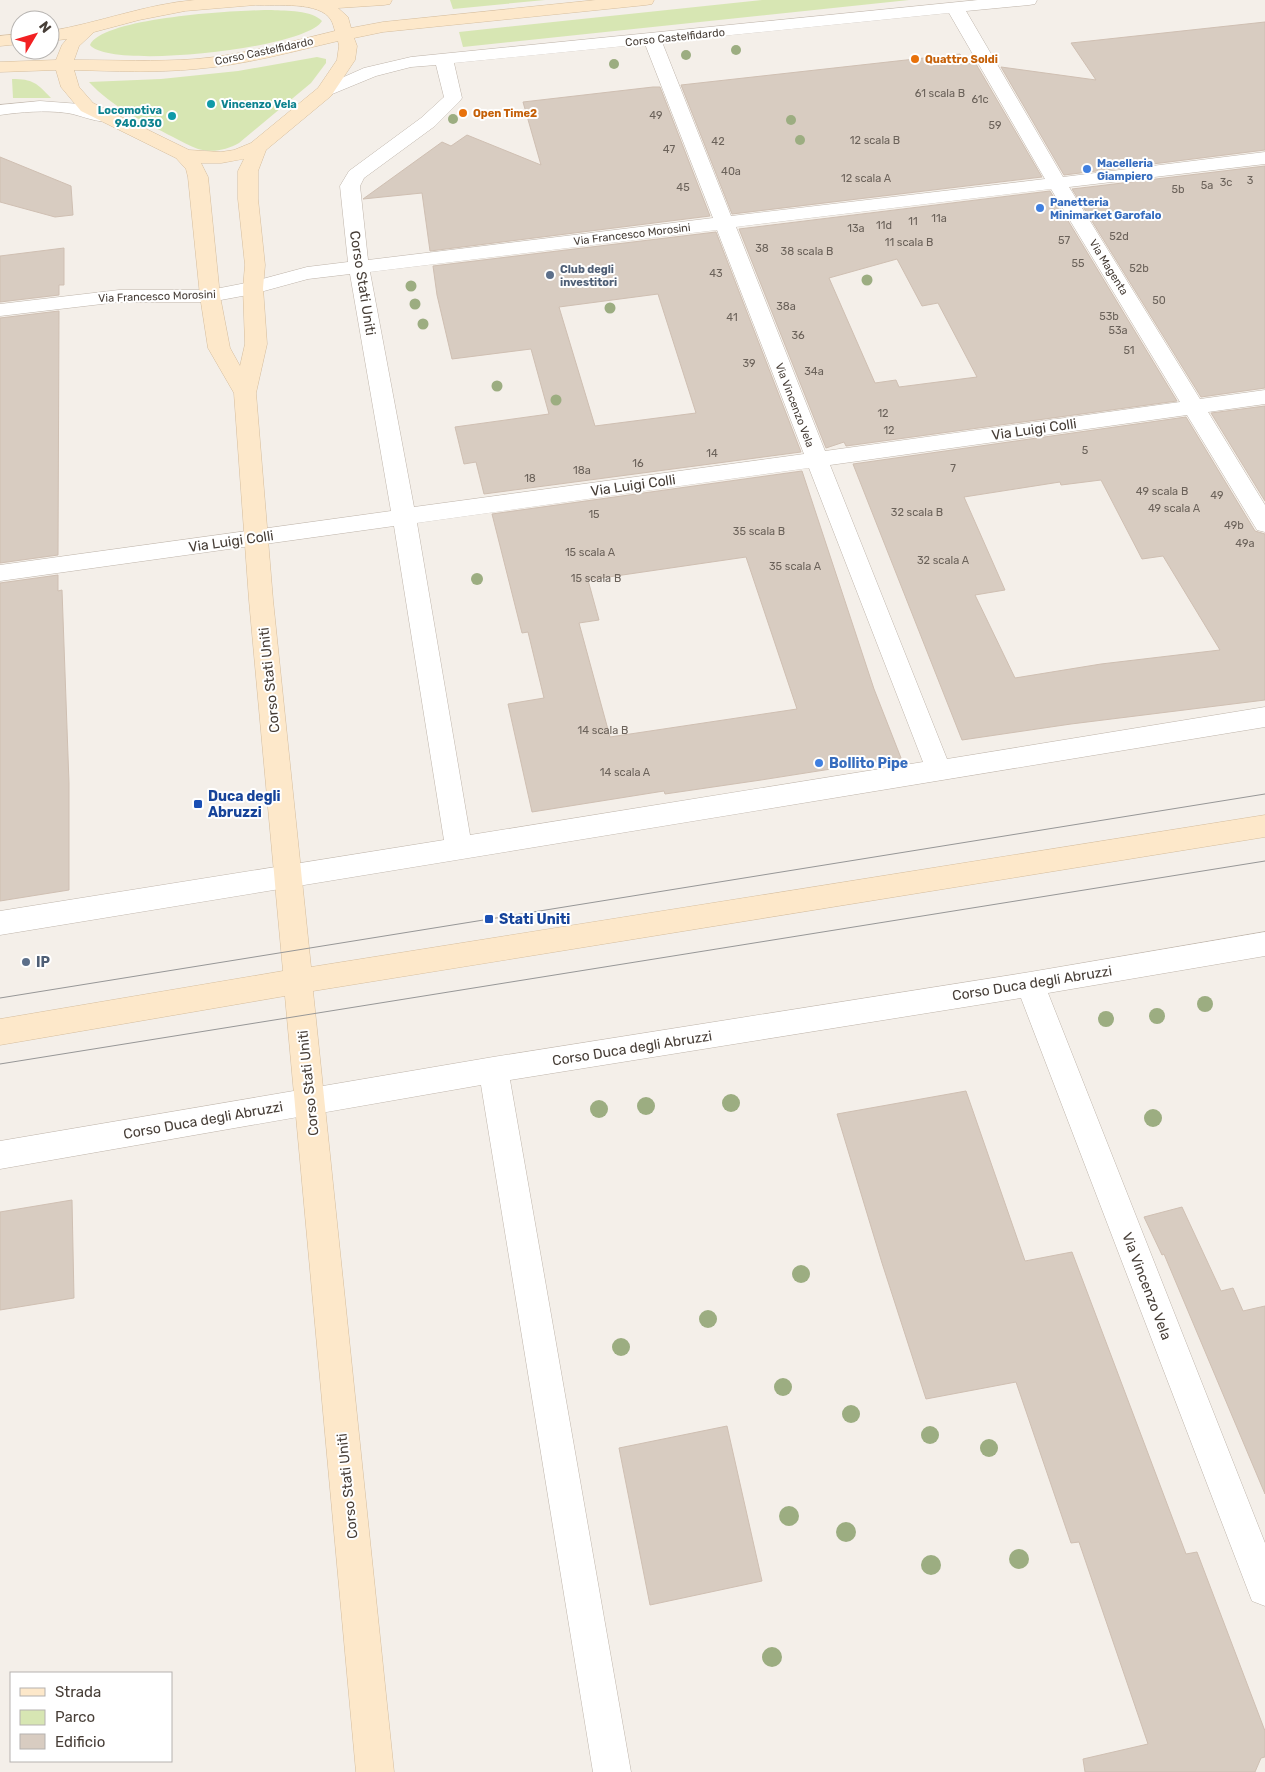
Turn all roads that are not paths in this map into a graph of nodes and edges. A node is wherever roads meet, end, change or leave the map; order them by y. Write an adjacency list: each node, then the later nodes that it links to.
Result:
1 (384, 0): 4 (main road)
2 (646, 0): 8 (main road, Corso Castelfidardo)
3 (1029, 0): 5 (street, Corso Castelfidardo)
4 (311, 2): 6 (main road); 8 (main road, Corso Stati Uniti)
5 (956, 8): 9 (street, Corso Castelfidardo); 19 (street, Via Magenta)
6 (90, 28): 7 (main road); 11 (main road)
7 (60, 34)
8 (345, 34): 11 (main road, Corso Castelfidardo); 13 (main road, Corso Stati Uniti)
9 (652, 39): 10 (street, Corso Castelfidardo); 20 (street, Via Vincenzo Vela)
10 (444, 60): 13 (street, Corso Castelfidardo); 21 (street, Corso Stati Uniti)
11 (65, 64): 12 (main road, Corso Castelfidardo); 15 (main road, Corso Stati Uniti)
12 (0, 67)
13 (325, 92): 16 (main road, Corso Stati Uniti)
14 (0, 110): 15 (street)
15 (106, 117): 17 (main road, Corso Stati Uniti)
16 (258, 147): 17 (main road); 22 (main road, Corso Stati Uniti)
17 (183, 154): 23 (main road, Corso Stati Uniti)
18 (1265, 158): 19 (street, Via Francesco Morosini)
19 (1057, 183): 20 (street, Via Francesco Morosini); 27 (street, Via Magenta)
20 (724, 223): 21 (street, Via Francesco Morosini); 28 (street, Via Vincenzo Vela)
21 (359, 267): 22 (street, Via Francesco Morosini); 29 (street, Corso Stati Uniti)
22 (253, 288): 23 (street, Via Francesco Morosini); 25 (main road, Corso Stati Uniti)
23 (210, 296): 24 (street, Via Francesco Morosini); 25 (main road, Corso Stati Uniti)
24 (0, 310)
25 (245, 393): 31 (main road, Corso Stati Uniti)
26 (1265, 397): 27 (street, Via Luigi Colli)
27 (1195, 407): 28 (street, Via Luigi Colli); 30 (street, Via Magenta)
28 (816, 460): 29 (street, Via Luigi Colli); 34 (street, Via Vincenzo Vela)
29 (404, 517): 31 (street, Via Luigi Colli); 36 (street, Corso Stati Uniti)
30 (1265, 524)
31 (255, 538): 32 (street, Via Luigi Colli); 37 (main road, Corso Stati Uniti)
32 (0, 573)
33 (1265, 717): 34 (street)
34 (939, 770): 36 (street)
35 (1265, 826): 40 (main road)
36 (459, 848): 37 (street)
37 (288, 876): 38 (street); 40 (main road, Corso Stati Uniti)
38 (0, 923)
39 (1265, 944): 41 (street, Corso Duca degli Abruzzi)
40 (298, 982): 42 (main road); 44 (main road, Corso Stati Uniti)
41 (1030, 984): 43 (street, Corso Duca degli Abruzzi); 46 (street, Via Vincenzo Vela)
42 (0, 1032)
43 (494, 1070): 44 (street, Corso Duca degli Abruzzi); 48 (street)
44 (310, 1101): 45 (street, Corso Duca degli Abruzzi); 47 (main road, Corso Stati Uniti)
45 (0, 1155)
46 (1265, 1588)
47 (376, 1772)
48 (612, 1772)

